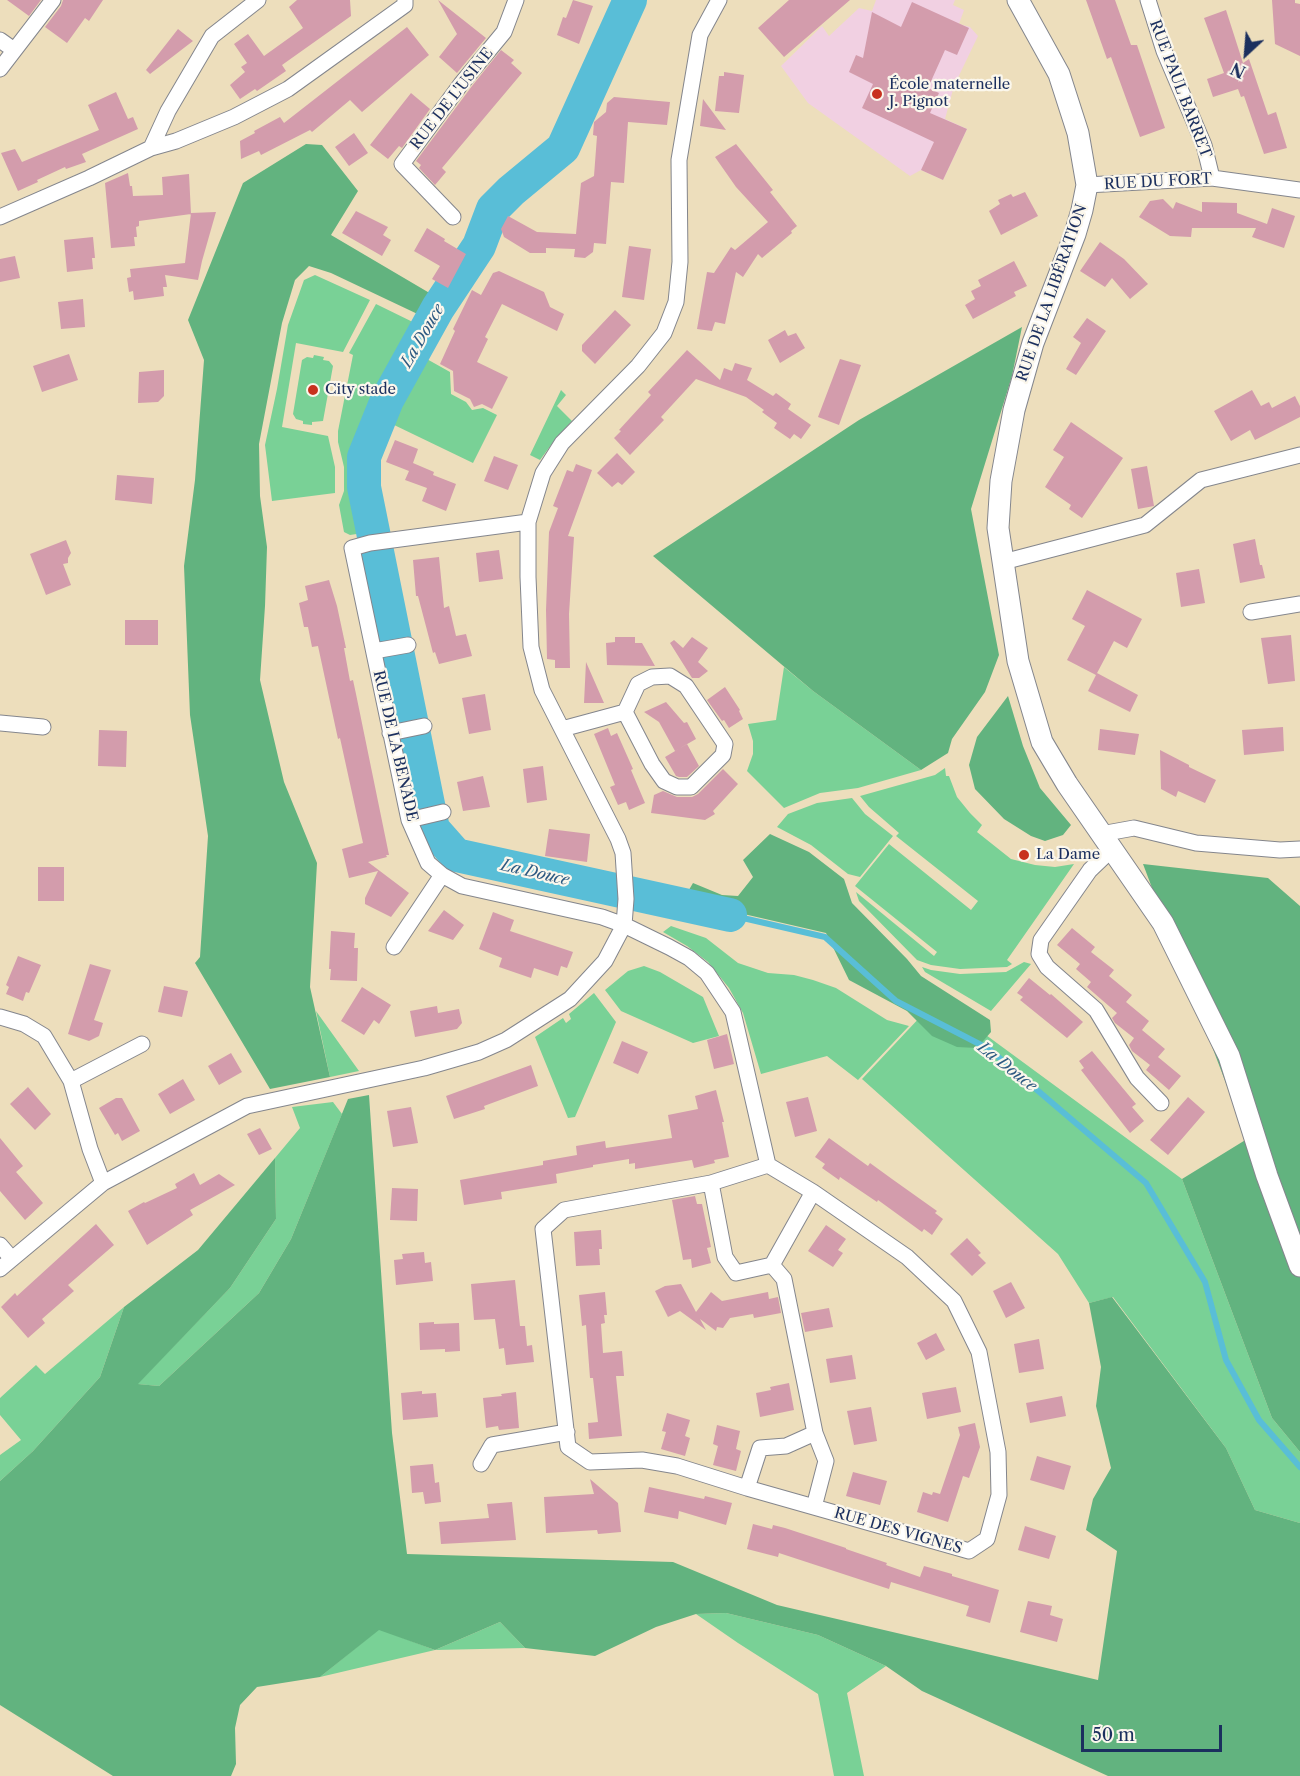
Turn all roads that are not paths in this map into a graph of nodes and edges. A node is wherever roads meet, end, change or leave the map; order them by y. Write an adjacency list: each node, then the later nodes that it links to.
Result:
1 (53, 0): 9 (street)
2 (258, 0): 11 (street)
3 (405, 0): 11 (street)
4 (516, 0): 15 (street, RUE DE L'USINE)
5 (719, 0): 18 (street)
6 (1018, 0): 13 (street, RUE DE LA LIBÉRATION)
7 (1148, 0): 12 (street, RUE PAUL BARRET)
8 (0, 40): 9 (street)
9 (14, 50): 10 (street)
10 (0, 69)
11 (151, 148): 16 (street)
12 (1212, 178): 13 (street, RUE DU FORT); 14 (street, RUE DU FORT)
13 (1087, 185): 19 (street, RUE DE LA LIBÉRATION)
14 (1300, 190)
15 (453, 217)
16 (0, 218)
17 (1300, 455): 19 (street)
18 (528, 522): 23 (street, RUE DE LA BENADE); 28 (street)
19 (1002, 562): 32 (street, RUE DE LA LIBÉRATION)
20 (1300, 604): 21 (street)
21 (1251, 612)
22 (400, 647): 23 (street)
23 (374, 651): 29 (street, RUE DE LA BENADE)
24 (625, 712): 24 (street); 28 (street)
25 (0, 723): 27 (street)
26 (423, 726): 29 (street)
27 (43, 727)
28 (562, 729): 35 (street)
29 (397, 731): 31 (street, RUE DE LA BENADE)
30 (443, 812): 31 (street)
31 (415, 818): 34 (street, RUE DE LA BENADE)
32 (1107, 842): 33 (street); 40 (street); 48 (street, RUE DE LA LIBÉRATION)
33 (1300, 849)
34 (442, 875): 35 (street, RUE DE LA BENADE); 36 (street)
35 (624, 925): 41 (street); 43 (street)
36 (394, 947)
37 (0, 1017): 39 (street)
38 (142, 1044): 39 (street)
39 (71, 1081): 43 (street)
40 (1161, 1103)
41 (768, 1165): 42 (street, RUE DES VIGNES); 44 (street, RUE DES VIGNES)
42 (711, 1183): 47 (street); 49 (street, RUE DES VIGNES)
43 (103, 1184): 46 (street)
44 (813, 1192): 47 (street); 53 (street, RUE DES VIGNES)
45 (0, 1245): 46 (street)
46 (6, 1264)
47 (772, 1265): 50 (street)
48 (1300, 1266)
49 (567, 1432): 51 (street); 52 (street, RUE DES VIGNES)
50 (815, 1433): 52 (street); 53 (street)
51 (481, 1464)
52 (747, 1488): 53 (street, RUE DES VIGNES)
53 (814, 1507)

